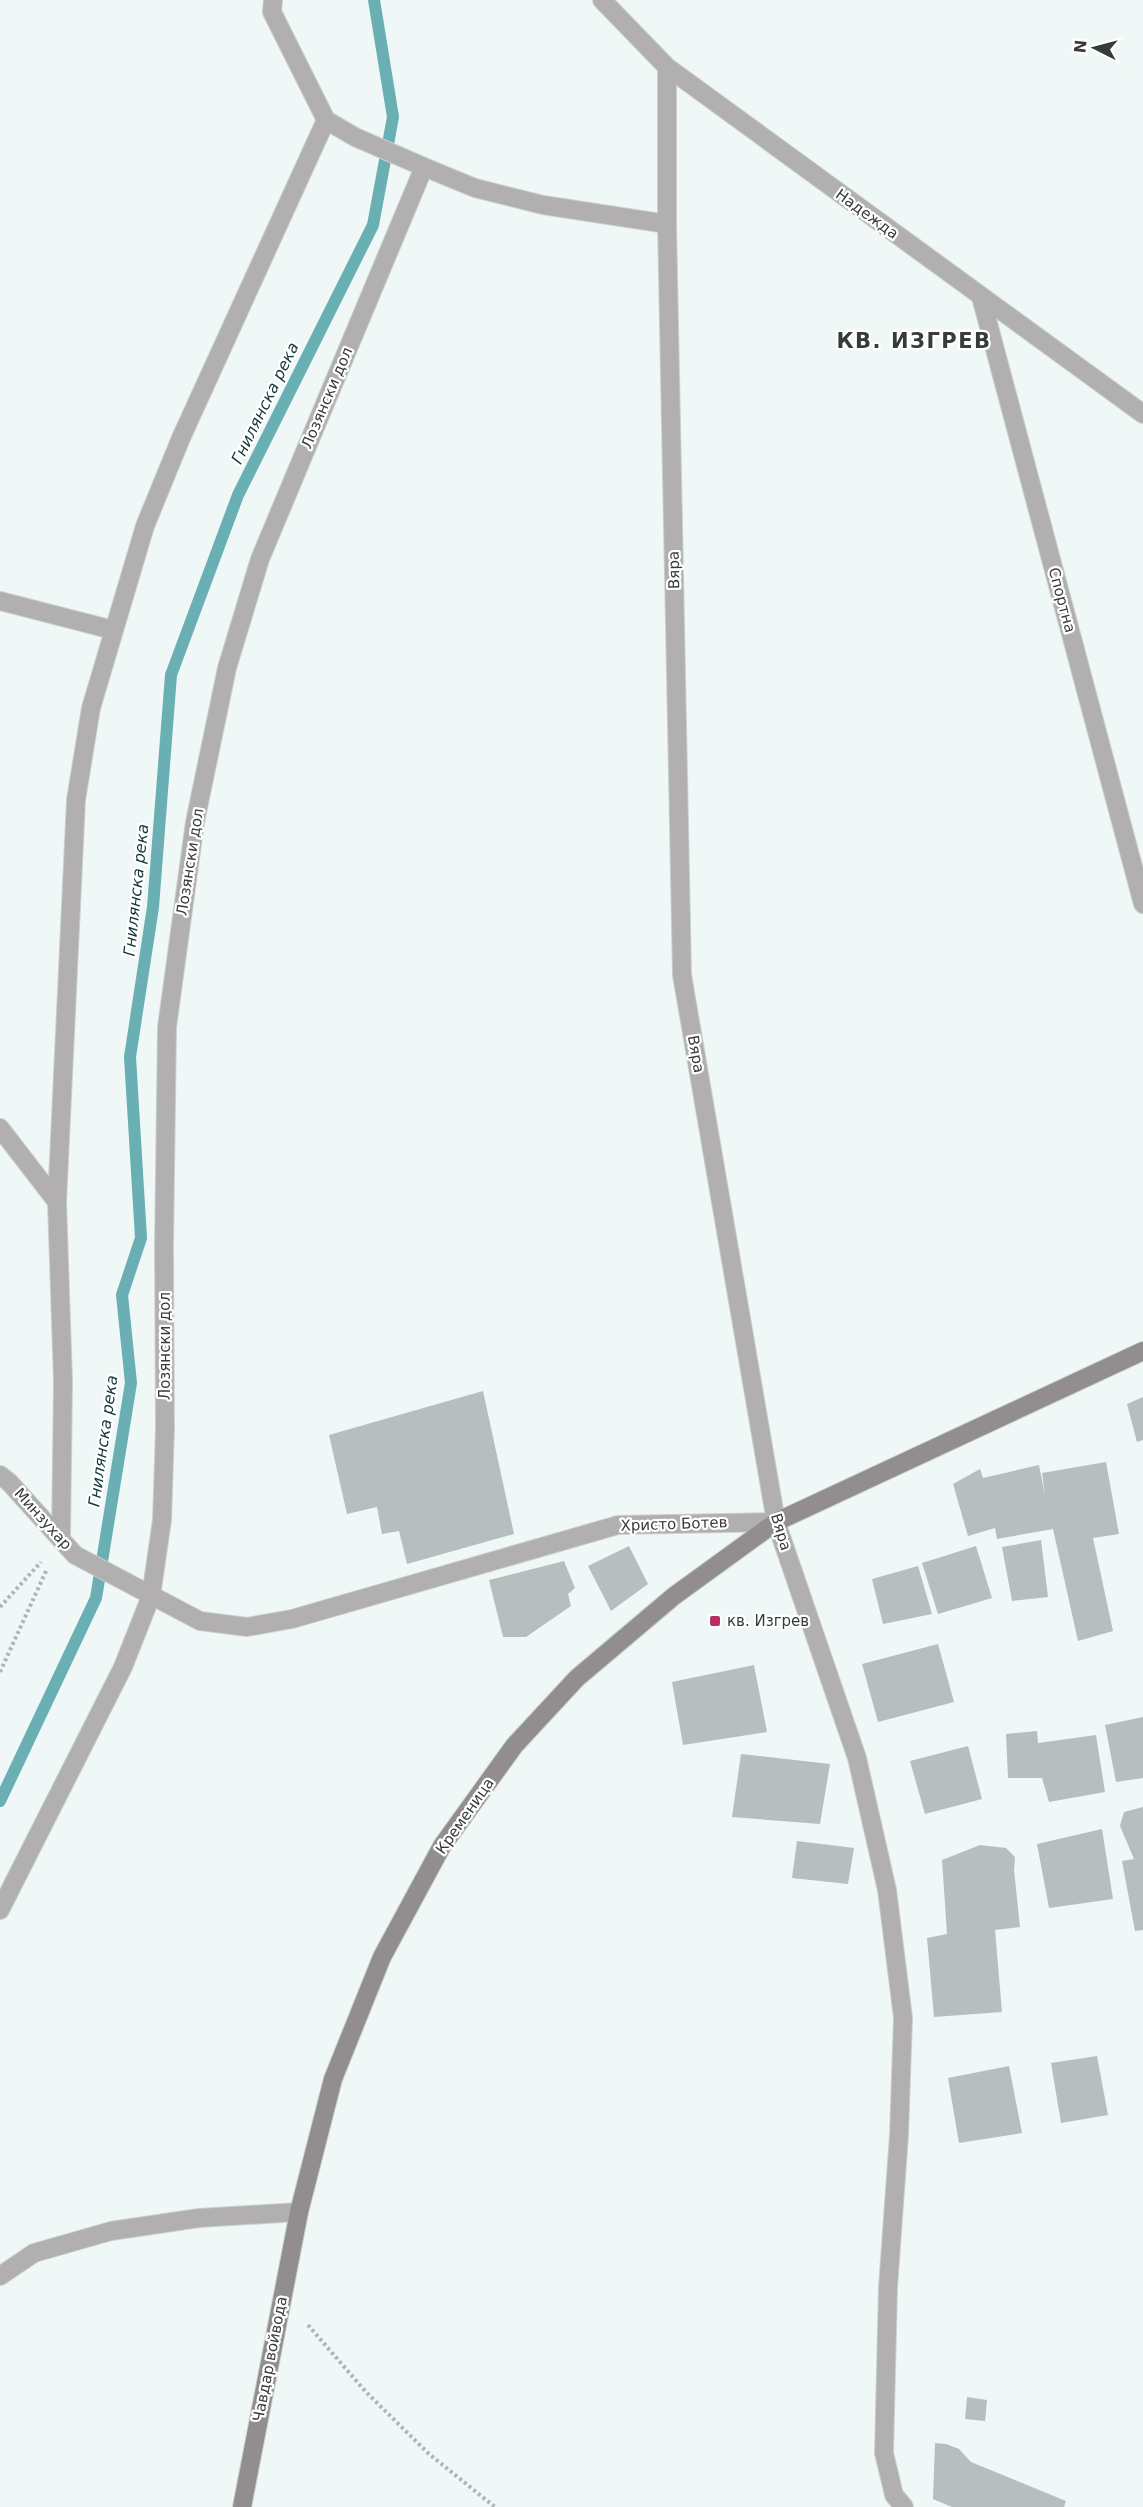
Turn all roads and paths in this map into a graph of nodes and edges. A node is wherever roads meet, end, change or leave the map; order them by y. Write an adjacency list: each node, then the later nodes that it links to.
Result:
1 (273, 0): 4 (street)
2 (602, 0): 3 (street, Надежда)
3 (667, 67): 6 (street, Вяра); 7 (street, Надежда)
4 (326, 120): 5 (street); 10 (street)
5 (423, 167): 6 (street); 18 (street, Лозянски дол)
6 (667, 224): 16 (street, Вяра)
7 (981, 297): 8 (street, Надежда); 11 (street, Спортна)
8 (1143, 414)
9 (0, 601): 10 (street)
10 (113, 630): 13 (street)
11 (1143, 904)
12 (0, 1128): 13 (street)
13 (57, 1202): 17 (street)
14 (1143, 1351): 16 (street, Христо Ботев)
15 (0, 1475): 17 (street, Минзухар)
16 (776, 1522): 18 (street, Христо Ботев); 22 (street, Кременица); 27 (street, Вяра)
17 (61, 1538): 18 (street, Минзухар); 19 (path); 20 (path)
18 (150, 1596): 21 (street, Лозянски дол)
19 (0, 1607)
20 (0, 1672)
21 (0, 1910)
22 (298, 2212): 23 (street); 24 (street, Чавдар войвода)
23 (0, 2276)
24 (282, 2295): 25 (street, Чавдар войвода); 26 (path)
25 (242, 2507)
26 (495, 2507)
27 (904, 2507)

